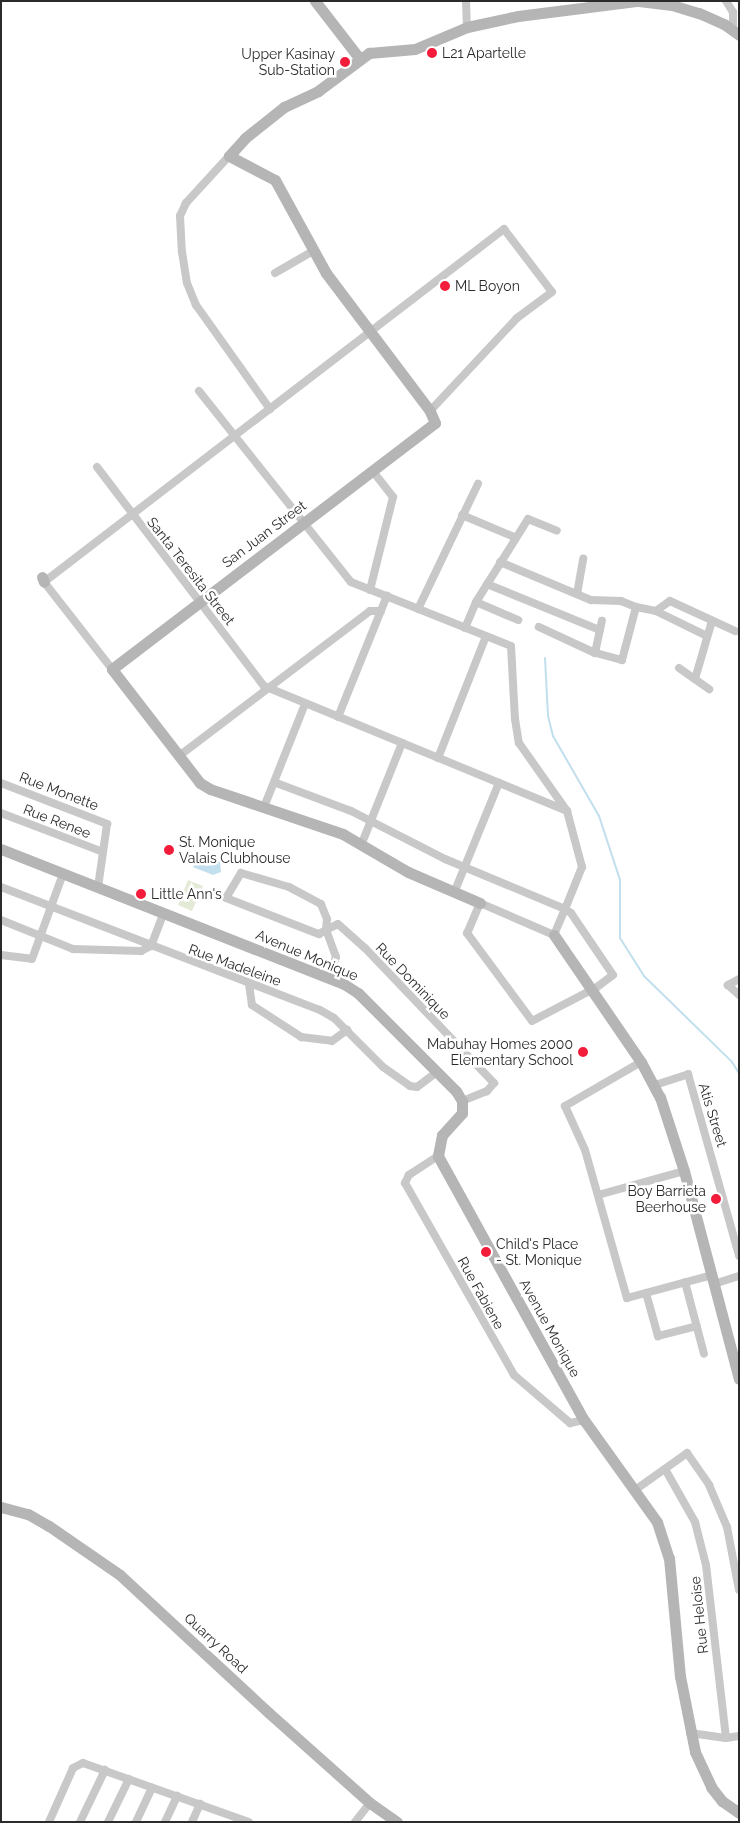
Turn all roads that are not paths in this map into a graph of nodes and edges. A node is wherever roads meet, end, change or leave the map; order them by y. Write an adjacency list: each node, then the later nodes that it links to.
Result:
1 (315, 1): 9 (street)
2 (466, 1): 7 (street)
3 (638, 1): 5 (street); 8 (street)
4 (726, 1): 6 (street)
5 (597, 3): 7 (street)
6 (736, 10): 8 (street)
7 (467, 28): 9 (street)
8 (736, 32)
9 (359, 58): 10 (street)
10 (229, 156): 11 (street); 15 (street)
11 (313, 251): 12 (street); 13 (street)
12 (275, 274)
13 (370, 332): 15 (street); 16 (street); 16 (street)
14 (199, 391): 17 (street)
15 (270, 409): 17 (street)
16 (430, 411): 19 (street, San Juan Street)
17 (235, 436): 21 (street); 23 (street)
18 (97, 467): 21 (street, Santa Teresita Street)
19 (372, 470): 23 (street, San Juan Street); 29 (street)
20 (478, 484): 22 (street)
21 (132, 515): 32 (street, Santa Teresita Street); 49 (street)
22 (462, 515): 25 (street); 35 (street)
23 (303, 523): 29 (street); 32 (street, San Juan Street)
24 (557, 531): 25 (street)
25 (514, 537): 27 (street)
26 (583, 559): 30 (street)
27 (500, 562): 28 (street); 30 (street)
28 (487, 584): 33 (street); 43 (street)
29 (370, 590): 31 (street)
30 (576, 594): 34 (street)
31 (387, 596): 35 (street); 36 (street)
32 (199, 602): 49 (street, San Juan Street); 51 (street, Santa Teresita Street)
33 (476, 602): 38 (street); 42 (street)
34 (636, 608): 37 (street); 47 (street)
35 (418, 609): 42 (street)
36 (381, 611): 51 (street); 54 (street)
37 (656, 611): 40 (street); 46 (street)
38 (518, 620)
39 (602, 621): 43 (street)
40 (712, 621): 44 (street); 46 (street)
41 (539, 627): 47 (street)
42 (465, 628): 45 (street)
43 (600, 630): 47 (street)
44 (735, 631)
45 (486, 636): 57 (street); 62 (street)
46 (707, 636): 50 (street)
47 (595, 652)
48 (679, 668): 50 (street)
49 (112, 670): 56 (street)
50 (695, 679): 52 (street)
51 (268, 689): 53 (street); 56 (street)
52 (709, 689)
53 (305, 704): 54 (street); 58 (street)
54 (338, 717): 55 (street)
55 (402, 743): 57 (street); 64 (street)
56 (179, 756): 61 (street)
57 (438, 758): 60 (street)
58 (274, 782): 61 (street); 64 (street)
59 (1, 783): 67 (street, Rue Monette)
60 (499, 783): 62 (street); 68 (street)
61 (264, 807): 65 (street)
62 (567, 810): 75 (street)
63 (1, 813): 67 (street, Rue Renee)
64 (371, 821): 65 (street); 68 (street)
65 (362, 844): 72 (street)
66 (1, 849): 69 (street, Avenue Monique)
67 (104, 852): 71 (street)
68 (465, 868): 72 (street); 75 (street)
69 (63, 874): 71 (street, Avenue Monique); 74 (street)
70 (1, 887): 74 (street, Rue Madeleine)
71 (98, 887): 76 (street, Avenue Monique)
72 (454, 893): 73 (street)
73 (480, 903): 79 (street); 86 (street)
74 (52, 906): 80 (street); 81 (street, Rue Madeleine)
75 (565, 909): 79 (street); 86 (street)
76 (163, 914): 81 (street); 83 (street, Avenue Monique)
77 (1, 920): 80 (street)
78 (326, 930): 78 (street); 83 (street); 92 (street, Rue Dominique)
79 (554, 935): 86 (street)
80 (40, 937): 81 (street); 82 (street)
81 (151, 946): 85 (street, Rue Madeleine)
82 (1, 955)
83 (328, 977): 90 (street, Avenue Monique)
84 (739, 979): 87 (street)
85 (249, 984): 88 (street, Rue Madeleine); 88 (street)
86 (591, 990): 89 (street)
87 (739, 995)
88 (347, 1030): 90 (street, Rue Madeleine)
89 (641, 1062): 91 (street); 95 (street)
90 (437, 1072): 92 (street, Avenue Monique)
91 (655, 1085): 94 (street); 96 (street, Atis Street)
92 (462, 1101): 93 (street)
93 (438, 1156): 104 (street, Avenue Monique); 104 (street, Rue Fabiene)
94 (684, 1171): 95 (street); 98 (street)
95 (598, 1195): 100 (street)
96 (739, 1256)
97 (739, 1276): 98 (street)
98 (713, 1279): 99 (street); 103 (street)
99 (685, 1282): 100 (street); 101 (street)
100 (646, 1293): 101 (street)
101 (697, 1326): 102 (street)
102 (704, 1354)
103 (739, 1379)
104 (584, 1420): 106 (street, Avenue Monique)
105 (665, 1469): 106 (street); 108 (street); 111 (street, Rue Heloise)
106 (635, 1490): 109 (street, Avenue Monique)
107 (1, 1507): 116 (street, Quarry Road)
108 (739, 1590)
109 (690, 1733): 111 (street); 119 (street, Avenue Monique)
110 (739, 1736): 111 (street)
111 (726, 1738)
112 (105, 1770): 113 (street); 120 (street); 121 (street)
113 (129, 1778): 114 (street); 122 (street)
114 (152, 1787): 115 (street); 123 (street)
115 (177, 1796): 117 (street); 124 (street)
116 (370, 1803): 128 (street); 129 (street, Quarry Road)
117 (200, 1804): 118 (street); 125 (street)
118 (226, 1813): 126 (street); 127 (street)
119 (739, 1813)
120 (49, 1822)
121 (80, 1822)
122 (108, 1822)
123 (136, 1822)
124 (165, 1822)
125 (192, 1822)
126 (221, 1822)
127 (248, 1822)
128 (354, 1822)
129 (397, 1822)

